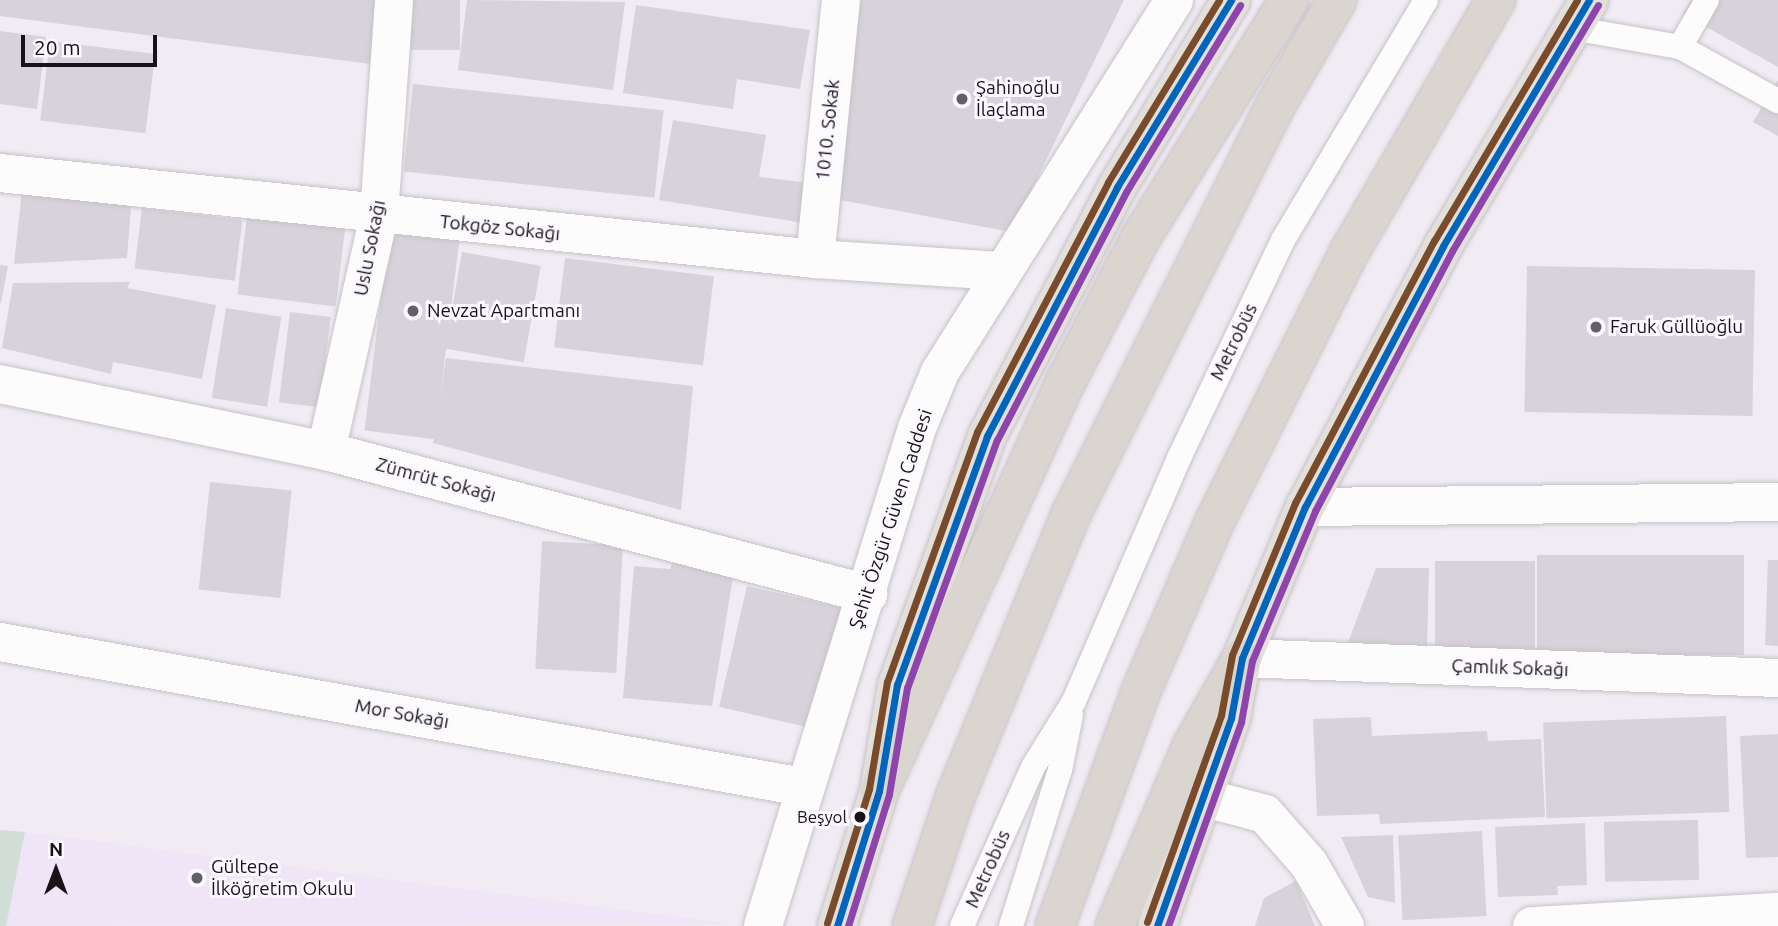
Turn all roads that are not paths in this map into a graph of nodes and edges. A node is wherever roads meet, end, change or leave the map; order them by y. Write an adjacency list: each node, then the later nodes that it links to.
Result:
1 (394, 0): 16 (street, Uslu Sokağı)
2 (1174, 0): 11 (street, Şehit Özgür Güven Caddesi)
3 (1231, 0): 13 (main road)
4 (1289, 0): 29 (highway)
5 (1337, 0): 34 (highway)
6 (1426, 0): 27 (lane, Metrobüs)
7 (1496, 0): 37 (highway)
8 (1707, 0): 12 (lane)
9 (831, 1): 17 (street, 1010. Sokak)
10 (1581, 14): 12 (lane); 22 (main road)
11 (1154, 32): 13 (street); 18 (street, Şehit Özgür Güven Caddesi)
12 (1680, 47): 14 (lane)
13 (1190, 62): 29 (main road)
14 (1778, 101)
15 (0, 173): 16 (street, Tokgöz Sokağı)
16 (379, 215): 17 (street, Tokgöz Sokağı); 20 (street, Uslu Sokağı)
17 (815, 259): 18 (street, Tokgöz Sokağı)
18 (1001, 271): 23 (street, Şehit Özgür Güven Caddesi)
19 (0, 384): 20 (street, Zümrüt Sokağı)
20 (326, 451): 23 (street, Zümrüt Sokağı)
21 (1778, 502): 22 (street)
22 (1305, 507): 25 (main road)
23 (868, 594): 28 (street, Şehit Özgür Güven Caddesi)
24 (0, 642): 28 (street, Mor Sokağı)
25 (1242, 658): 26 (street, Çamlık Sokağı); 30 (main road); 38 (highway)
26 (1778, 678)
27 (1074, 701): 35 (lane, Metrobüs); 36 (lane, Metrobüs)
28 (803, 787): 32 (street, Şehit Özgür Güven Caddesi)
29 (878, 791): 33 (main road)
30 (1205, 798): 39 (main road); 40 (street)
31 (1778, 912): 41 (street)
32 (763, 926)
33 (837, 926)
34 (912, 926)
35 (962, 926)
36 (1011, 926)
37 (1055, 926)
38 (1115, 926)
39 (1157, 926)
40 (1345, 926)
41 (1532, 926)

